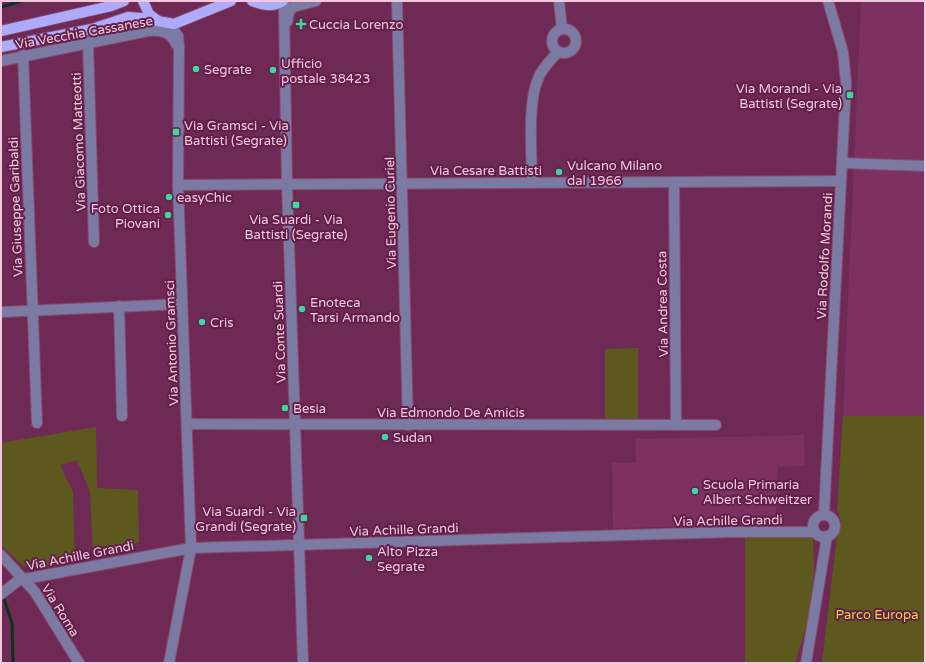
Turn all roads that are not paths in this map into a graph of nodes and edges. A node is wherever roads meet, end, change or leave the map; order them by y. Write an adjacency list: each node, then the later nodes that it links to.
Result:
1 (124, 1): 12 (main road)
2 (143, 1): 10 (main road)
3 (231, 1): 10 (main road)
4 (252, 1): 5 (main road)
5 (284, 1): 13 (street, Via Conte Suardi)
6 (316, 1): 13 (street)
7 (397, 1): 26 (street, Via Eugenio Curiel)
8 (560, 1): 11 (street)
9 (828, 1): 20 (street, Via Rodolfo Morandi)
10 (165, 23): 15 (main road); 18 (street, Via Antonio Gramsci)
11 (562, 29): 16 (street); 16 (street)
12 (1, 31)
13 (286, 38): 25 (street, Via Conte Suardi)
14 (88, 42): 17 (street, Via Vecchia Cassanese); 18 (street, Via Vecchia Cassanese); 28 (street, Via Giacomo Matteotti)
15 (1, 47)
16 (558, 52): 24 (street)
17 (23, 55): 19 (street, Via Vecchia Cassanese); 31 (street, Via Giuseppe Garibaldi)
18 (178, 58): 27 (street, Via Antonio Gramsci)
19 (1, 61)
20 (842, 163): 21 (street); 22 (street, Via Rodolfo Morandi)
21 (925, 166)
22 (841, 181): 23 (street, Via Cesare Battisti); 40 (street, Via Rodolfo Morandi)
23 (674, 182): 24 (street, Via Cesare Battisti); 38 (street, Via Andrea Costa)
24 (532, 183): 26 (street, Via Cesare Battisti)
25 (287, 184): 26 (street, Via Cesare Battisti); 27 (street, Via Cesare Battisti); 36 (street, Via Conte Suardi)
26 (402, 184): 37 (street, Via Eugenio Curiel)
27 (178, 185): 29 (street, Via Antonio Gramsci)
28 (94, 242)
29 (182, 304): 30 (street); 35 (street, Via Antonio Gramsci)
30 (119, 306): 31 (street); 33 (street)
31 (31, 310): 32 (street); 34 (street, Via Giuseppe Garibaldi)
32 (1, 312)
33 (122, 416)
34 (37, 423)
35 (187, 424): 36 (street, Via Edmondo De Amicis); 43 (street, Via Antonio Gramsci)
36 (295, 425): 37 (street, Via Edmondo De Amicis); 42 (street, Via Conte Suardi)
37 (408, 425): 38 (street, Via Edmondo De Amicis)
38 (676, 425): 39 (street, Via Edmondo De Amicis)
39 (716, 425)
40 (824, 514): 41 (street); 41 (street)
41 (820, 535): 42 (street, Via Achille Grandi); 50 (street)
42 (300, 545): 43 (street, Via Achille Grandi); 49 (street, Via Conte Suardi)
43 (191, 548): 45 (street, Via Achille Grandi); 48 (street, Via Antonio Gramsci)
44 (1, 555): 45 (street, Via Roma)
45 (25, 579): 46 (street, Via Achille Grandi); 47 (street, Via Roma)
46 (1, 594)
47 (79, 663)
48 (168, 663)
49 (303, 663)
50 (806, 663)

